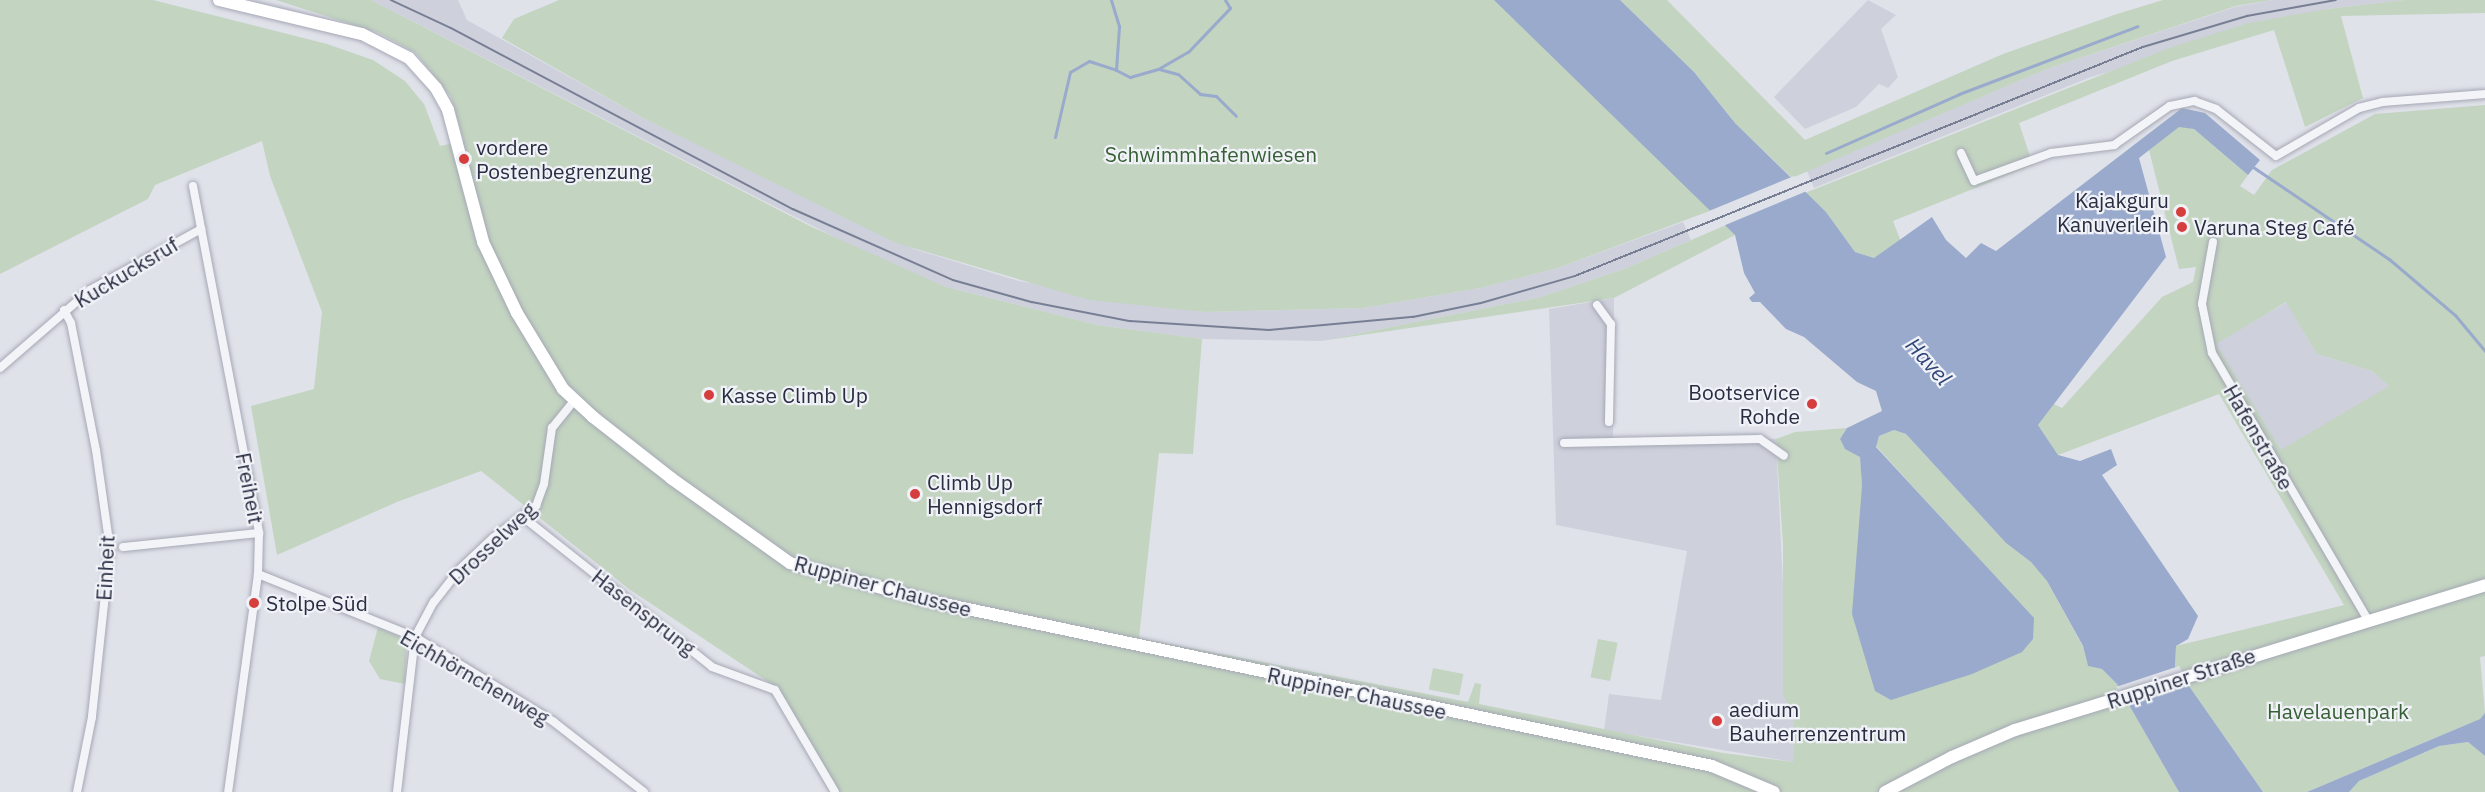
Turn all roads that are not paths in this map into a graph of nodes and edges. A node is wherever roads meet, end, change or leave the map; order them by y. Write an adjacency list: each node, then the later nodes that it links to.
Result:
1 (219, 0): 10 (main road, Ruppiner Chaussee)
2 (2485, 94): 3 (street)
3 (1961, 153)
4 (193, 186): 5 (street, Freiheit)
5 (201, 229): 8 (street, Kuckucksruf); 15 (street, Freiheit)
6 (2213, 242): 19 (street, Hafenstraße)
7 (1597, 305): 11 (street)
8 (64, 310): 9 (street, Kuckucksruf); 21 (street, Einheit)
9 (0, 368)
10 (574, 401): 14 (street, Drosselweg); 26 (main road, Ruppiner Chaussee)
11 (1609, 422)
12 (1564, 443): 13 (street)
13 (1784, 456)
14 (523, 517): 20 (street, Drosselweg); 25 (street, Hasensprung)
15 (259, 533): 16 (street); 17 (street, Freiheit)
16 (123, 547)
17 (258, 574): 20 (street, Eichhörnchenweg); 22 (street, Freiheit)
18 (2485, 585): 19 (main road, Ruppiner Straße)
19 (2367, 618): 27 (main road, Ruppiner Straße)
20 (415, 637): 23 (street, Drosselweg); 24 (street, Eichhörnchenweg)
21 (76, 792)
22 (228, 792)
23 (397, 792)
24 (644, 792)
25 (836, 792)
26 (1774, 792)
27 (1885, 792)

